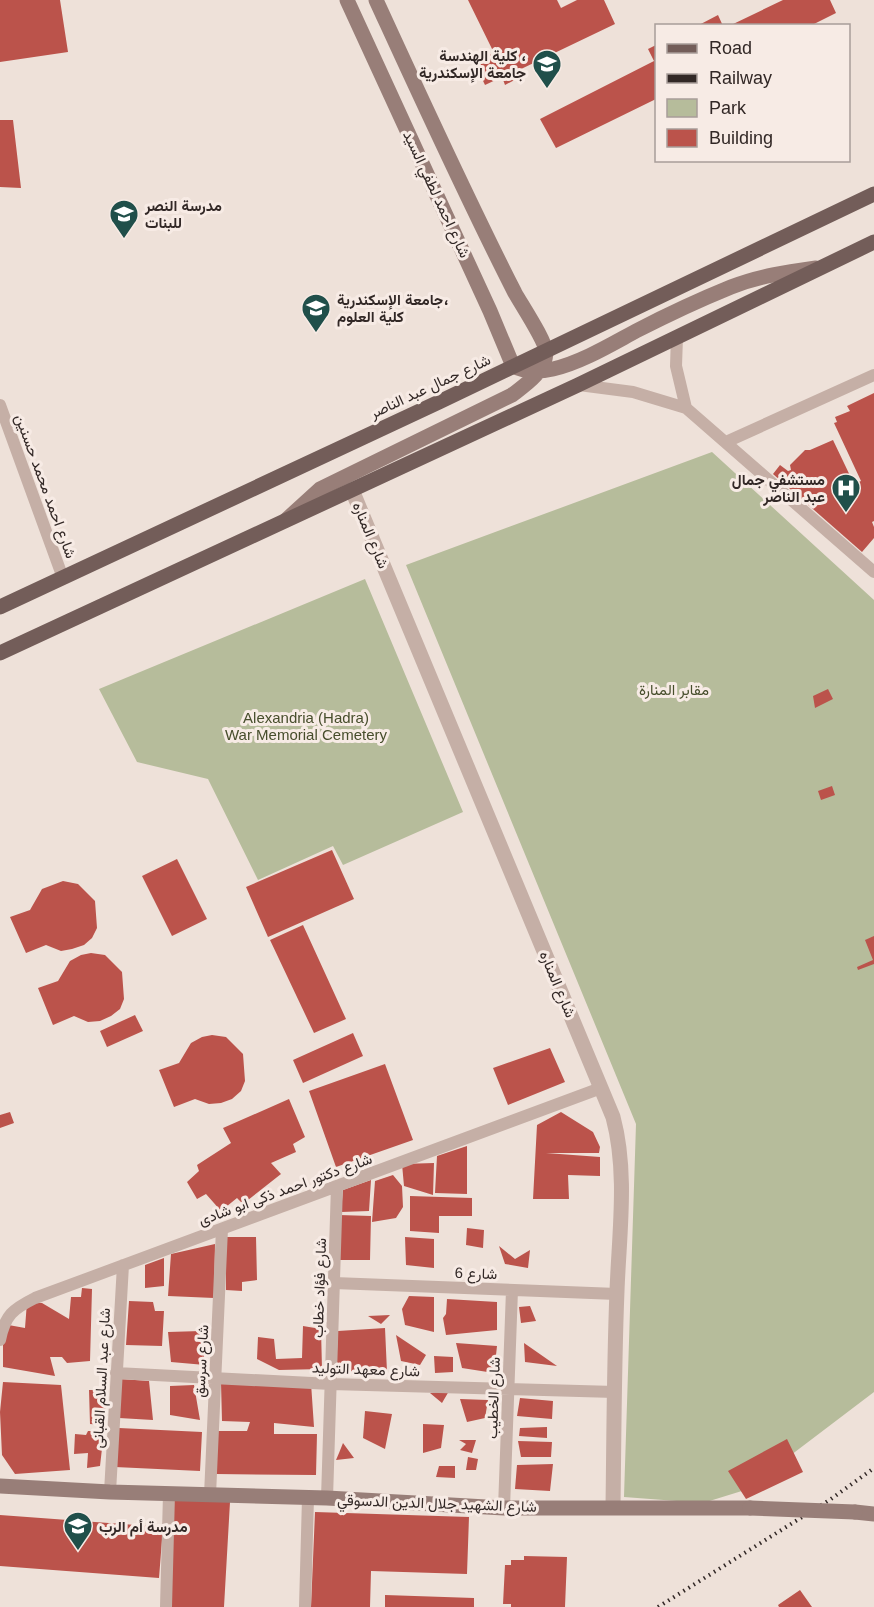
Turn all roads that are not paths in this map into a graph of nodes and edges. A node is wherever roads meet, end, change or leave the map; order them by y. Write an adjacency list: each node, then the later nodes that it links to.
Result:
1 (347, 0): 8 (main road, شارع احمد لطفي السيد)
2 (376, 0): 7 (main road, شارع احمد لطفي السيد)
3 (874, 194): 7 (main road, شارع جمال عبد الناصر)
4 (874, 242): 5 (main road)
5 (822, 268): 6 (main road); 9 (main road)
6 (677, 337): 11 (main road); 13 (street)
7 (546, 350): 8 (main road, شارع جمال عبد الناصر); 9 (main road)
8 (513, 366): 9 (main road); 18 (main road, شارع جمال عبد الناصر)
9 (538, 371): 16 (main road)
10 (874, 375): 14 (street)
11 (578, 385): 13 (street); 15 (main road)
12 (0, 405): 18 (street, شارع احمد محمد حسنين)
13 (686, 408): 14 (street)
14 (726, 442): 17 (street)
15 (352, 490): 16 (main road); 21 (street, شارع المناره)
16 (284, 522): 20 (main road)
17 (874, 572)
18 (63, 578): 19 (main road, شارع جمال عبد الناصر)
19 (0, 608)
20 (0, 653)
21 (601, 1088): 22 (street, شارع دكتور احمد ذكى ابو شادى); 27 (street, شارع المناره)
22 (337, 1186): 23 (street, شارع دكتور احمد ذكى ابو شادى); 25 (street, شارع فؤاد خطاب)
23 (222, 1229): 24 (street, شارع دكتور احمد ذكى ابو شادى); 30 (street, شارع سرسق)
24 (123, 1266): 28 (street, شارع دكتور احمد ذكى ابو شادى); 29 (street, شارع عبد السلام القبانى)
25 (334, 1283): 26 (street, شارع 6); 31 (street, شارع فؤاد خطاب)
26 (512, 1290): 27 (street, شارع 6); 32 (street, شارع الخطيب)
27 (616, 1294): 33 (street, شارع المناره)
28 (0, 1340)
29 (116, 1373): 30 (street, شارع معهد التوليد); 35 (street, شارع عبد السلام القبانى)
30 (215, 1378): 31 (street, شارع معهد التوليد); 37 (street, شارع سرسق)
31 (331, 1384): 32 (street, شارع معهد التوليد); 39 (street, شارع فؤاد خطاب)
32 (508, 1389): 33 (street, شارع معهد التوليد); 41 (street, شارع الخطيب)
33 (615, 1392): 40 (street, شارع المناره)
34 (0, 1486): 35 (main road, شارع الشهيد جلال الدين الدسوقي)
35 (110, 1492): 36 (main road, شارع الشهيد جلال الدين الدسوقي)
36 (170, 1494): 37 (main road, شارع الشهيد جلال الدين الدسوقي); 43 (street)
37 (210, 1495): 38 (main road, شارع الشهيد جلال الدين الدسوقي)
38 (308, 1498): 39 (main road, شارع الشهيد جلال الدين الدسوقي); 44 (street)
39 (327, 1498): 41 (main road, شارع الشهيد جلال الدين الدسوقي)
40 (613, 1507): 41 (main road, شارع الشهيد جلال الدين الدسوقي); 42 (main road, شارع الشهيد جلال الدين الدسوقي, bridge)
41 (504, 1508)
42 (874, 1514)
43 (166, 1607)
44 (305, 1607)

